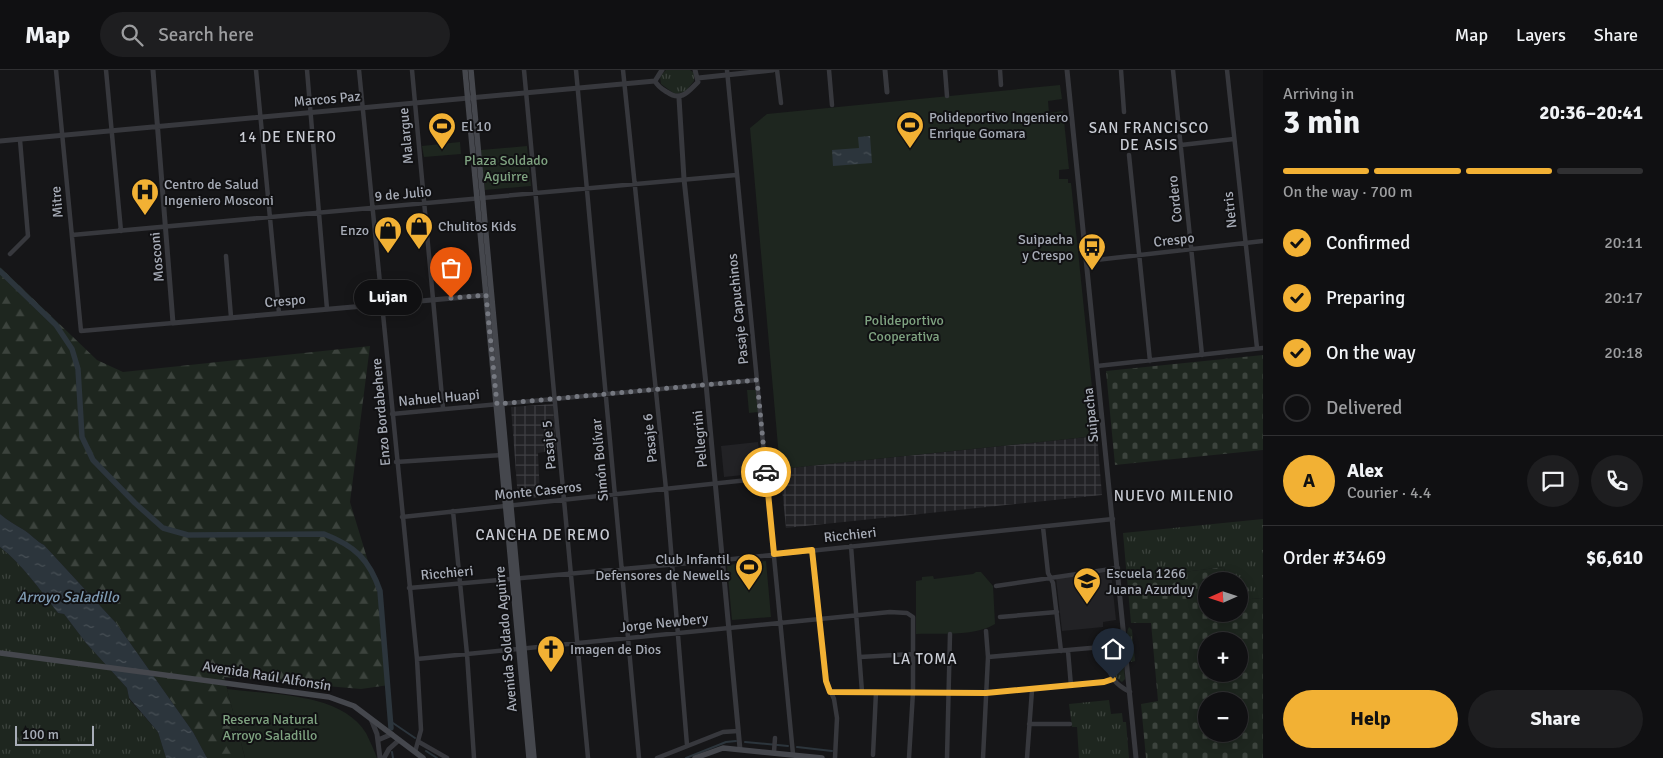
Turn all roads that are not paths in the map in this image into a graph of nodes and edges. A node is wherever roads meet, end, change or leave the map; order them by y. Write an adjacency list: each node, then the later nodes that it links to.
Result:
1 (56, 70): 44 (street, Mitre)
2 (106, 70): 43 (street)
3 (153, 70): 42 (street, Mosconi)
4 (256, 70): 41 (street)
5 (307, 70): 39 (street)
6 (359, 70): 38 (street, Enzo Bordabehere)
7 (412, 70): 35 (street, Malargue)
8 (466, 70): 33 (main road, Avenida Soldado Aguirre)
9 (471, 70): 33 (main road, Avenida Soldado Aguirre)
10 (524, 70): 30 (street, Pasaje 5)
11 (576, 70): 29 (street, Simón Bolívar)
12 (623, 70): 27 (street, Pasaje 6)
13 (662, 70): 26 (street)
14 (694, 70): 25 (street)
15 (775, 70): 24 (street); 36 (street)
16 (829, 70): 37 (street)
17 (885, 70): 31 (street)
18 (945, 70): 32 (street)
19 (1000, 70): 28 (street)
20 (1067, 70): 69 (street, Suipacha)
21 (1121, 70): 40 (street)
22 (1173, 70): 48 (street, Cordero)
23 (1227, 70): 45 (street, Netris)
24 (727, 72): 25 (street); 50 (street, Pasaje Capuchinos)
25 (698, 78): 34 (street)
26 (655, 81): 27 (street, Marcos Paz); 34 (street)
27 (624, 82): 29 (street, Marcos Paz); 52 (street, Pasaje 6)
28 (1001, 85)
29 (577, 87): 30 (street, Marcos Paz); 53 (street, Simón Bolívar)
30 (526, 92): 33 (street, Marcos Paz); 54 (street, Pasaje 5)
31 (887, 92)
32 (947, 96)
33 (471, 97): 35 (street, Marcos Paz); 55 (main road, Avenida Soldado Aguirre)
34 (679, 98): 51 (street, Pellegrini)
35 (415, 102): 38 (street, Marcos Paz); 56 (street, Malargue)
36 (781, 103)
37 (832, 105)
38 (363, 107): 39 (street, Marcos Paz); 57 (street, Enzo Bordabehere)
39 (311, 112): 41 (street, Marcos Paz); 58 (street)
40 (1124, 112)
41 (260, 117): 42 (street, Marcos Paz); 59 (street)
42 (158, 126): 43 (street, Marcos Paz); 60 (street, Mosconi)
43 (112, 131): 44 (street, Marcos Paz); 61 (street)
44 (62, 136): 46 (street, Marcos Paz); 62 (street, Mitre)
45 (1234, 139): 48 (street); 64 (street, Netris)
46 (20, 140): 47 (street, Marcos Paz); 66 (street)
47 (0, 142)
48 (1181, 145): 65 (street, Cordero)
49 (1129, 155): 67 (street)
50 (736, 174): 51 (street, 9 de Julio); 83 (street, Pasaje Capuchinos)
51 (684, 179): 52 (street, 9 de Julio); 84 (street, Pellegrini)
52 (633, 184): 53 (street, 9 de Julio); 85 (street, Pasaje 6)
53 (585, 188): 54 (street, 9 de Julio); 86 (street, Simón Bolívar)
54 (534, 193): 55 (street, 9 de Julio); 87 (street, Pasaje 5)
55 (480, 198): 56 (street, 9 de Julio); 70 (main road, Avenida Soldado Aguirre)
56 (424, 203): 57 (street, 9 de Julio); 71 (street, Malargue)
57 (373, 208): 58 (street, 9 de Julio); 72 (street, Enzo Bordabehere)
58 (319, 213): 59 (street, 9 de Julio); 73 (street)
59 (270, 217): 60 (street, 9 de Julio); 74 (street)
60 (166, 227): 61 (street, 9 de Julio); 76 (street, Mosconi)
61 (121, 231): 62 (street, 9 de Julio)
62 (72, 235): 77 (street, Mitre)
63 (1263, 241): 64 (street, Crespo)
64 (1245, 243): 65 (street, Crespo); 78 (street, Netris)
65 (1191, 249): 67 (street, Crespo); 80 (street, Cordero)
66 (10, 254)
67 (1139, 255): 69 (street, Crespo); 81 (street)
68 (226, 256): 75 (street)
69 (1086, 261): 82 (street, Suipacha)
70 (489, 294): 71 (street, Crespo); 88 (main road, Avenida Soldado Aguirre)
71 (433, 300): 72 (street, Crespo); 89 (street, Malargue)
72 (382, 304): 73 (street, Crespo); 90 (street, Enzo Bordabehere)
73 (328, 309): 74 (street, Crespo)
74 (279, 313): 75 (street, Crespo)
75 (231, 318): 76 (street, Crespo)
76 (174, 323): 77 (street, Crespo)
77 (81, 331)
78 (1257, 348): 79 (street); 80 (street)
79 (1263, 348)
80 (1202, 355): 81 (street)
81 (1150, 361): 82 (street)
82 (1098, 366): 101 (street, Suipacha)
83 (757, 380): 84 (street, Nahuel Huapi); 93 (street, Pasaje Capuchinos)
84 (706, 384): 85 (street, Nahuel Huapi); 94 (street, Pellegrini)
85 (656, 389): 86 (street, Nahuel Huapi); 95 (street, Pasaje 6)
86 (605, 394): 87 (street, Nahuel Huapi); 96 (street, Simón Bolívar)
87 (556, 399): 88 (street, Nahuel Huapi); 97 (street, Pasaje 5)
88 (499, 404): 89 (street, Nahuel Huapi); 91 (main road, Avenida Soldado Aguirre)
89 (443, 408): 90 (street, Nahuel Huapi)
90 (392, 414): 92 (street, Enzo Bordabehere)
91 (504, 455): 92 (street); 98 (main road, Avenida Soldado Aguirre)
92 (396, 462): 100 (street, Enzo Bordabehere)
93 (766, 478): 94 (street, Monte Caseros); 105 (street, Pasaje Capuchinos)
94 (716, 484): 95 (street, Monte Caseros); 106 (street, Pellegrini)
95 (666, 489): 96 (street, Monte Caseros); 107 (street, Pasaje 6)
96 (614, 495): 97 (street, Monte Caseros); 109 (street, Simón Bolívar)
97 (565, 500): 98 (street, Monte Caseros); 110 (street, Pasaje 5)
98 (509, 506): 99 (street, Monte Caseros); 112 (main road, Avenida Soldado Aguirre)
99 (452, 511): 100 (street, Monte Caseros); 113 (street)
100 (402, 517): 115 (street, Enzo Bordabehere)
101 (1114, 519): 102 (street, Ricchieri); 108 (street, Suipacha)
102 (1043, 527): 103 (street, Ricchieri); 111 (street)
103 (852, 546): 104 (street, Ricchieri); 117 (street)
104 (812, 550): 105 (street, Ricchieri); 119 (street)
105 (774, 554): 106 (street, Ricchieri); 120 (street, Pasaje Capuchinos)
106 (723, 560): 107 (street, Ricchieri); 121 (street, Pellegrini)
107 (671, 564): 109 (street, Ricchieri); 123 (street, Pasaje 6)
108 (1118, 568): 111 (street); 125 (street, Suipacha)
109 (621, 569): 110 (street, Ricchieri); 126 (street, Simón Bolívar)
110 (572, 573): 112 (street, Ricchieri); 127 (street, Pasaje 5)
111 (1050, 577): 114 (street); 116 (street)
112 (515, 578): 113 (street, Ricchieri); 128 (main road, Avenida Soldado Aguirre)
113 (460, 583): 115 (street, Ricchieri); 133 (street)
114 (996, 586)
115 (409, 588): 137 (street, Enzo Bordabehere)
116 (1057, 612): 118 (street); 130 (street)
117 (858, 615): 119 (street, Jorge Newbery); 134 (street, Jorge Newbery); 135 (street)
118 (1000, 617)
119 (821, 619): 120 (street, Jorge Newbery); 141 (street)
120 (780, 622): 121 (street, Jorge Newbery); 159 (street, Pasaje Capuchinos)
121 (730, 628): 123 (street, Jorge Newbery); 151 (street, Pellegrini)
122 (986, 631): 136 (street)
123 (676, 633): 126 (street, Jorge Newbery); 156 (street, Pasaje 6)
124 (950, 634): 145 (street)
125 (1125, 636): 129 (street); 146 (street, Suipacha)
126 (628, 638): 127 (street, Jorge Newbery); 170 (street, Simón Bolívar)
127 (578, 642): 128 (street, Jorge Newbery); 169 (street, Pasaje 5)
128 (522, 648): 133 (street, Jorge Newbery); 167 (main road, Avenida Soldado Aguirre); 168 (main road, Avenida Soldado Aguirre)
129 (1110, 649): 131 (street); 138 (street)
130 (1061, 651): 131 (street); 136 (street)
131 (1068, 651): 139 (street)
132 (0, 653): 148 (main road, Avenida Raúl Alfonsín)
133 (467, 654): 137 (street, Jorge Newbery); 166 (street)
134 (912, 654): 135 (street); 144 (street)
135 (860, 657): 142 (street)
136 (988, 658): 147 (street)
137 (416, 659): 155 (street, Enzo Bordabehere)
138 (1113, 679): 139 (street); 146 (street)
139 (1071, 686): 140 (street)
140 (1032, 690): 147 (street); 149 (street)
141 (830, 692): 142 (street); 174 (street)
142 (862, 692): 143 (street)
143 (876, 692): 144 (street); 160 (street)
144 (913, 692): 145 (street); 175 (street)
145 (950, 692): 147 (street); 176 (street)
146 (1130, 692): 179 (street, Suipacha)
147 (986, 693): 177 (street)
148 (371, 718): 152 (main road, Avenida Raúl Alfonsín); 153 (street)
149 (1029, 724): 150 (street); 178 (street)
150 (1070, 724)
151 (738, 731): 156 (street); 157 (street, Pellegrini)
152 (392, 734): 153 (street); 154 (main road, Avenida Raúl Alfonsín)
153 (378, 740): 162 (street)
154 (399, 740): 158 (main road, Avenida Raúl Alfonsín); 163 (street)
155 (419, 742): 158 (street, Enzo Bordabehere); 165 (street)
156 (687, 745): 171 (street)
157 (740, 749): 159 (main road); 172 (main road)
158 (415, 752): 164 (main road, Avenida Raúl Alfonsín)
159 (793, 754): 161 (main road)
160 (873, 755)
161 (807, 757): 173 (main road)
162 (380, 758)
163 (384, 758)
164 (423, 758)
165 (447, 758)
166 (474, 758)
167 (530, 758)
168 (534, 758)
169 (588, 758)
170 (639, 758)
171 (657, 758)
172 (695, 758)
173 (822, 758)
174 (835, 758)
175 (909, 758)
176 (947, 758)
177 (983, 758)
178 (1027, 758)
179 (1136, 758)

